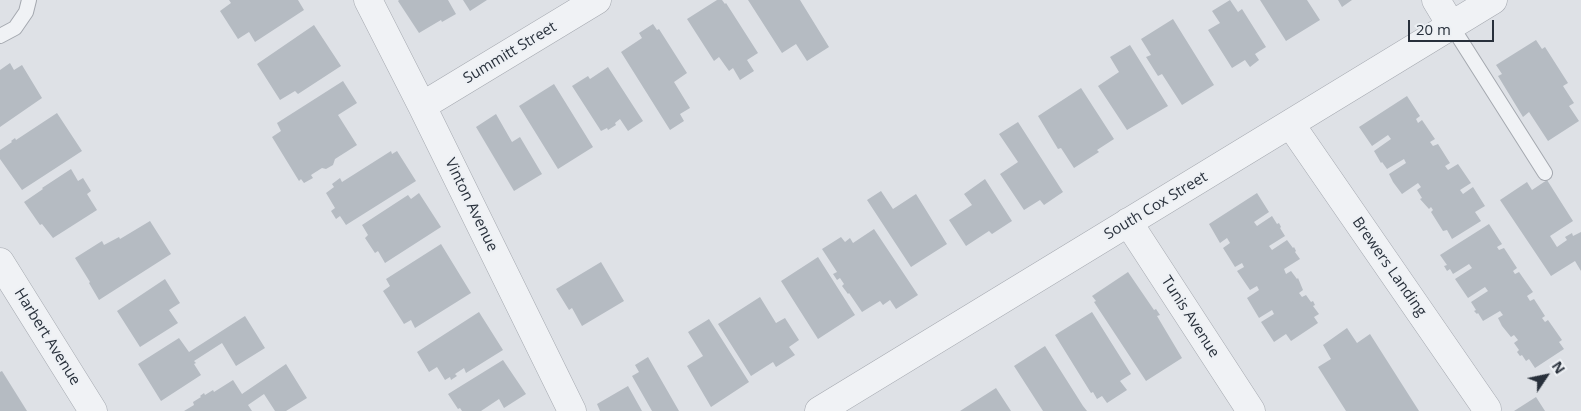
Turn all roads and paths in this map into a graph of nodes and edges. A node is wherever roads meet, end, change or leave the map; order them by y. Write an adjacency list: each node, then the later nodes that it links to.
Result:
1 (29, 0): 7 (lane)
2 (368, 0): 8 (street, Vinton Avenue)
3 (597, 0): 8 (street, Summitt Street)
4 (1436, 0): 6 (street)
5 (1493, 0): 6 (street, South Cox Street)
6 (1452, 25): 9 (street, South Cox Street); 10 (lane)
7 (0, 36)
8 (422, 106): 15 (street, Vinton Avenue)
9 (1291, 125): 11 (street, South Cox Street); 13 (street, Brewers Landing)
10 (1545, 173)
11 (1128, 222): 16 (street, South Cox Street); 17 (street, Tunis Avenue)
12 (0, 262): 14 (street, Harbert Avenue)
13 (1487, 409)
14 (93, 411)
15 (572, 411)
16 (819, 411)
17 (1251, 411)

